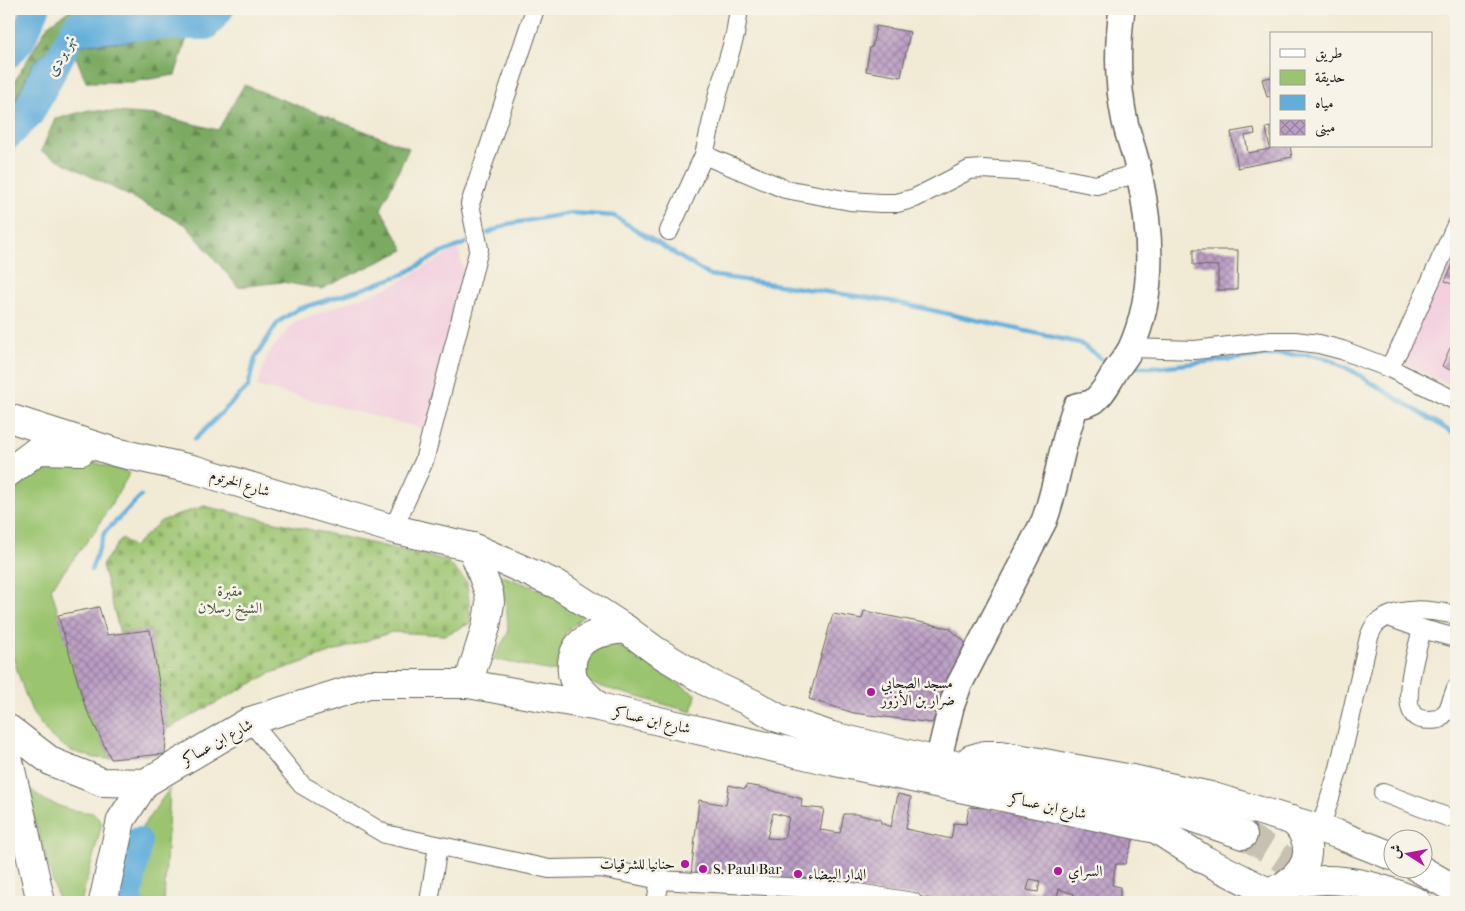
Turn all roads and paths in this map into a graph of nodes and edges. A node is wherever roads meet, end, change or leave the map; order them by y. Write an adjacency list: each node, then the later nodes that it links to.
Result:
1 (535, 9): 14 (street)
2 (739, 9): 4 (street)
3 (1122, 9): 5 (street)
4 (704, 156): 5 (street); 7 (street)
5 (1139, 173): 8 (street)
6 (1456, 225): 9 (street)
7 (669, 231)
8 (1131, 348): 9 (street); 27 (street)
9 (1389, 368): 10 (street)
10 (1456, 401)
11 (9, 418): 12 (main road, شارع الخرتوم)
12 (115, 452): 13 (main road); 14 (main road, شارع الخرتوم)
13 (9, 472)
14 (392, 529): 15 (main road, شارع الخرتوم)
15 (472, 547): 18 (main road, شارع ابن عساكر); 21 (main road)
16 (1456, 615): 17 (street)
17 (1389, 617): 19 (street); 30 (street)
18 (626, 629): 23 (main road); 27 (main road, شارع ابن عساكر)
19 (1422, 629): 20 (street); 22 (street)
20 (1456, 638)
21 (468, 684): 23 (main road, شارع ابن عساكر); 24 (main road, شارع ابن عساكر)
22 (1456, 688)
23 (599, 707): 39 (main road, شارع ابن عساكر)
24 (250, 721): 28 (main road, شارع ابن عساكر); 34 (street)
25 (9, 729): 28 (main road)
26 (9, 761): 40 (main road)
27 (947, 763): 32 (main road); 33 (main road, شارع ابن عساكر)
28 (145, 783): 41 (main road, شارع ابن عساكر)
29 (1383, 793): 31 (street)
30 (1324, 817)
31 (1456, 818)
32 (1292, 820): 35 (main road); 39 (main road)
33 (1243, 835)
34 (438, 846): 37 (street); 42 (street)
35 (1382, 852)
36 (1432, 876): 38 (main road)
37 (660, 880): 43 (street); 44 (street)
38 (1455, 888)
39 (1273, 895): 45 (main road)
40 (41, 902)
41 (103, 902)
42 (429, 902)
43 (656, 902)
44 (913, 902)
45 (1417, 902)

